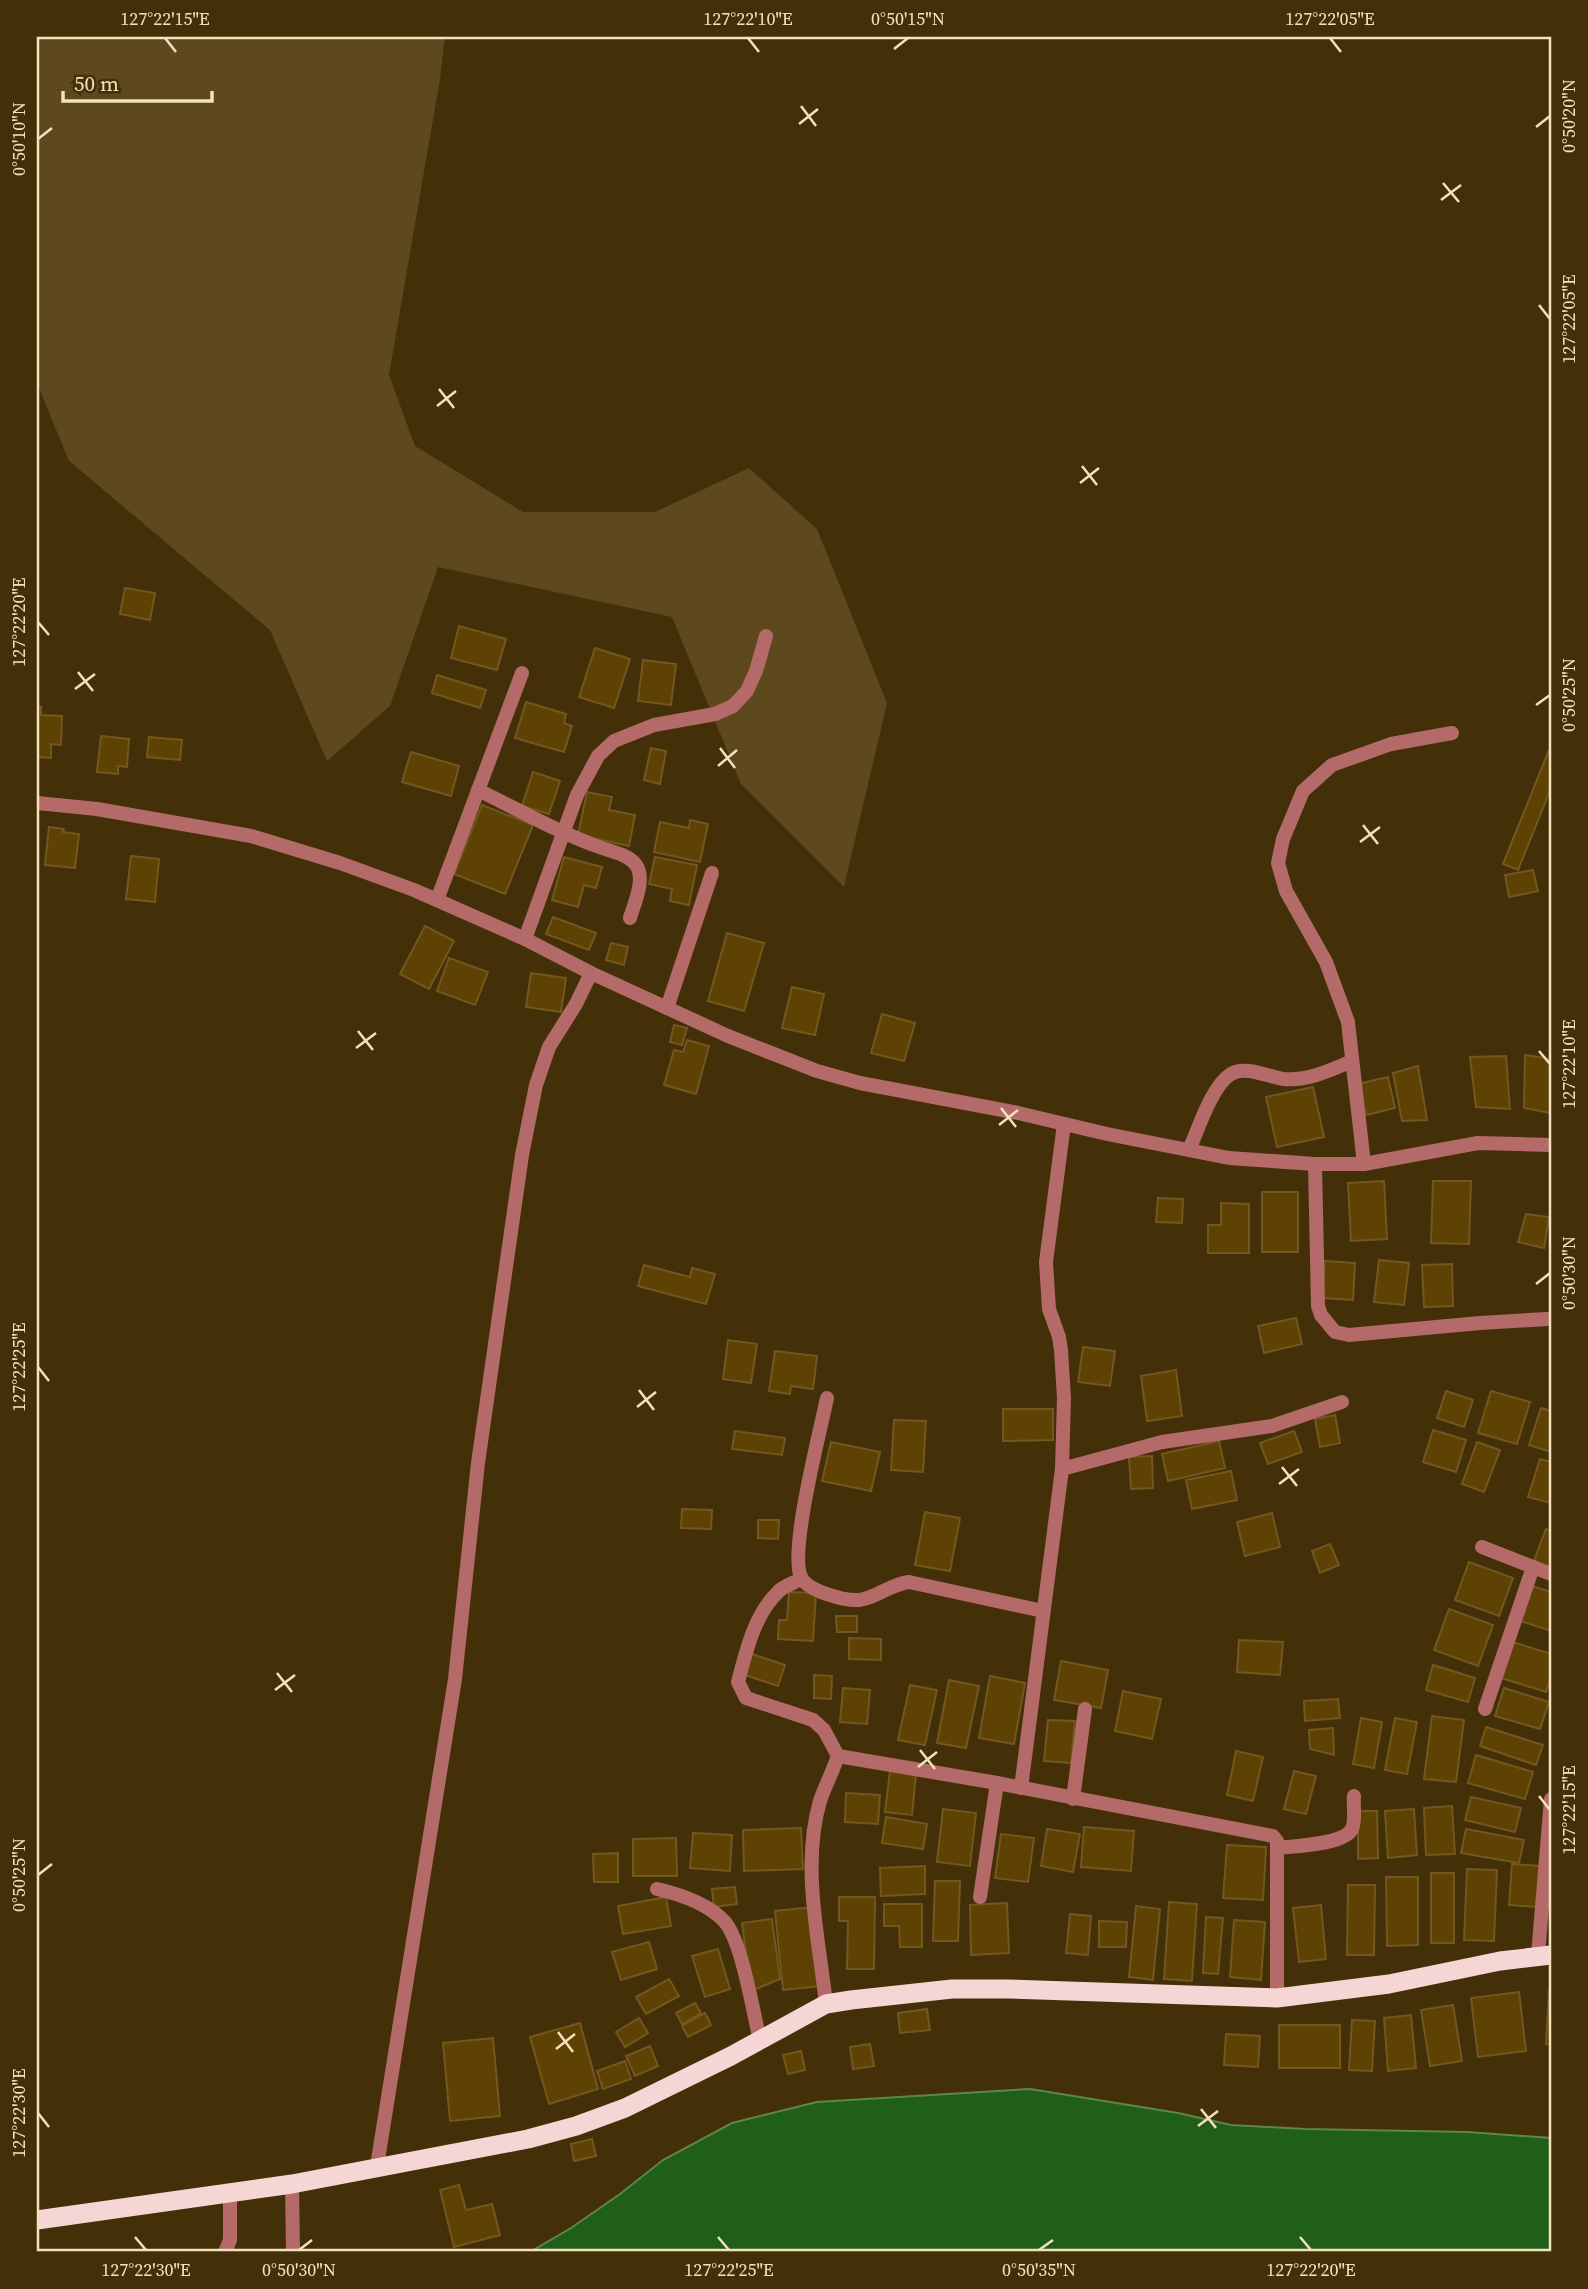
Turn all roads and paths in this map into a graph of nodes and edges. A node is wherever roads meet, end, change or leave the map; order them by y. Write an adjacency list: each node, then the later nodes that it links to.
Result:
1 (766, 636): 6 (street)
2 (522, 673): 4 (street)
3 (1452, 733): 13 (street)
4 (478, 790): 6 (street); 8 (street)
5 (37, 803): 8 (street)
6 (564, 832): 9 (street); 10 (street)
7 (712, 873): 12 (street)
8 (437, 900): 10 (street)
9 (630, 918)
10 (525, 939): 11 (street)
11 (591, 973): 12 (street); 43 (street)
12 (667, 1008): 14 (street)
13 (1352, 1061): 16 (street); 18 (street)
14 (1063, 1124): 16 (street); 22 (street)
15 (1551, 1145): 18 (street)
16 (1189, 1150): 17 (street)
17 (1315, 1164): 18 (street); 19 (street)
18 (1364, 1164)
19 (1547, 1319)
20 (827, 1398): 26 (street)
21 (1342, 1402): 22 (street)
22 (1062, 1469): 27 (street)
23 (1482, 1547): 24 (street)
24 (1533, 1567): 25 (street); 29 (street)
25 (1551, 1574)
26 (802, 1579): 27 (street); 30 (street)
27 (1043, 1611): 32 (street)
28 (1085, 1709): 34 (street)
29 (1485, 1709)
30 (838, 1756): 31 (street); 41 (street)
31 (998, 1783): 32 (street); 38 (street)
32 (1021, 1788): 34 (street)
33 (1354, 1796): 36 (street)
34 (1073, 1799): 36 (street)
35 (1551, 1799): 39 (street)
36 (1277, 1848): 40 (street)
37 (657, 1889): 42 (street)
38 (980, 1897)
39 (1545, 1955): 40 (highway)
40 (1277, 1998): 41 (highway)
41 (826, 2004): 42 (highway)
42 (760, 2040): 43 (highway)
43 (377, 2166): 44 (highway)
44 (292, 2184): 45 (highway); 48 (street)
45 (230, 2193): 46 (highway); 47 (street)
46 (37, 2220)
47 (225, 2252)
48 (293, 2252)

